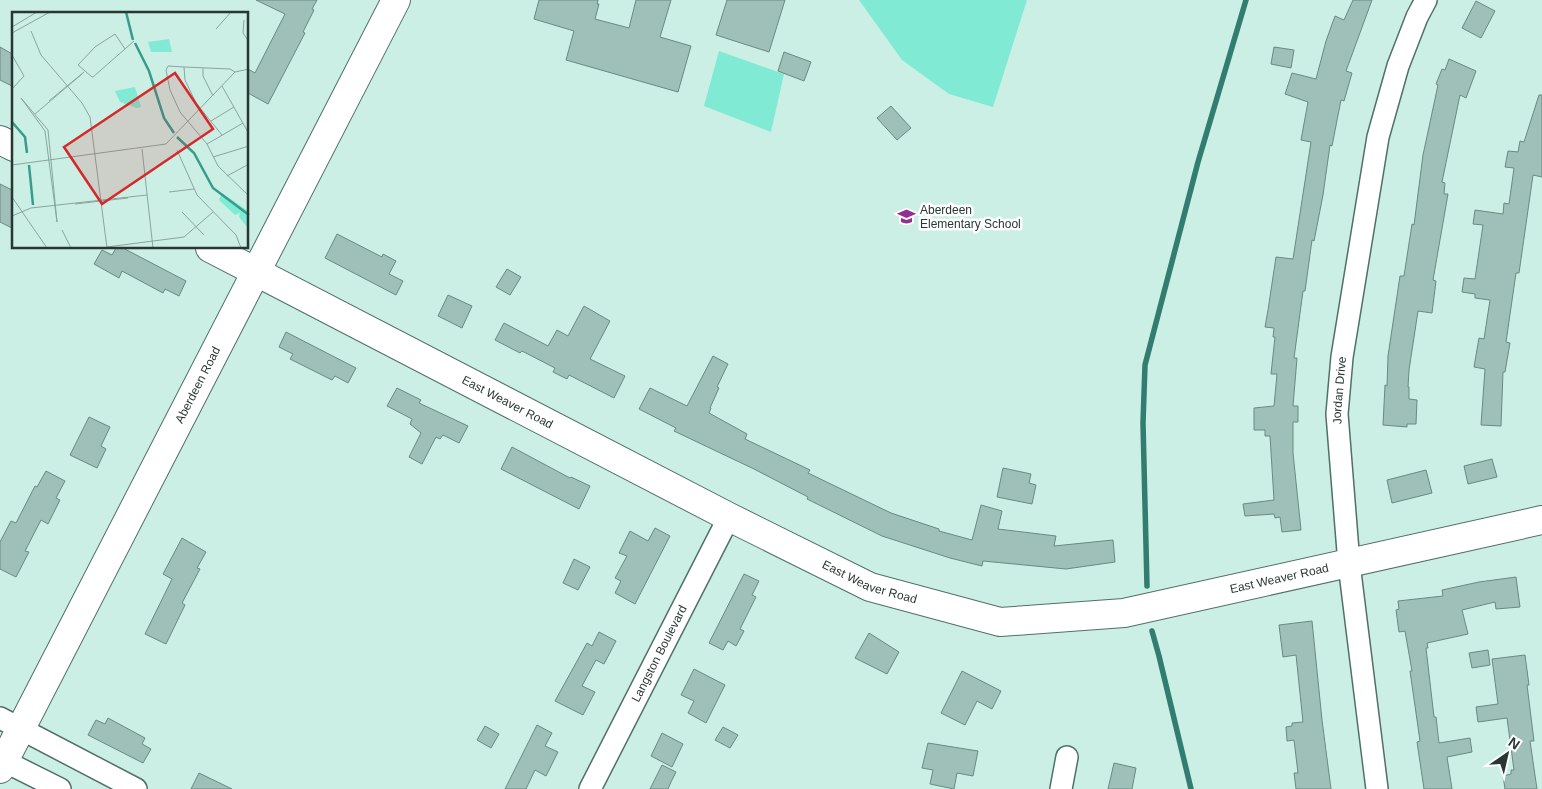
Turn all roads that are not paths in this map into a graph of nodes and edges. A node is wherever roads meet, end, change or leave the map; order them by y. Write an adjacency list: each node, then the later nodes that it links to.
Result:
1 (396, 0): 6 (street, Aberdeen Road)
2 (1426, 0): 9 (street, Jordan Drive)
3 (0, 140): 4 (street)
4 (12, 146)
5 (212, 249): 6 (street, East Weaver Road)
6 (256, 271): 7 (street, East Weaver Road); 10 (street, Aberdeen Road)
7 (729, 517): 9 (street, East Weaver Road); 15 (street, Langston Boulevard)
8 (1542, 520): 9 (street, East Weaver Road)
9 (1349, 564): 17 (street, Jordan Drive)
10 (10, 724): 12 (street, Aberdeen Road); 14 (street)
11 (1067, 757): 16 (street)
12 (1, 763): 13 (street)
13 (60, 789)
14 (136, 789)
15 (590, 789)
16 (1060, 789)
17 (1377, 789)

